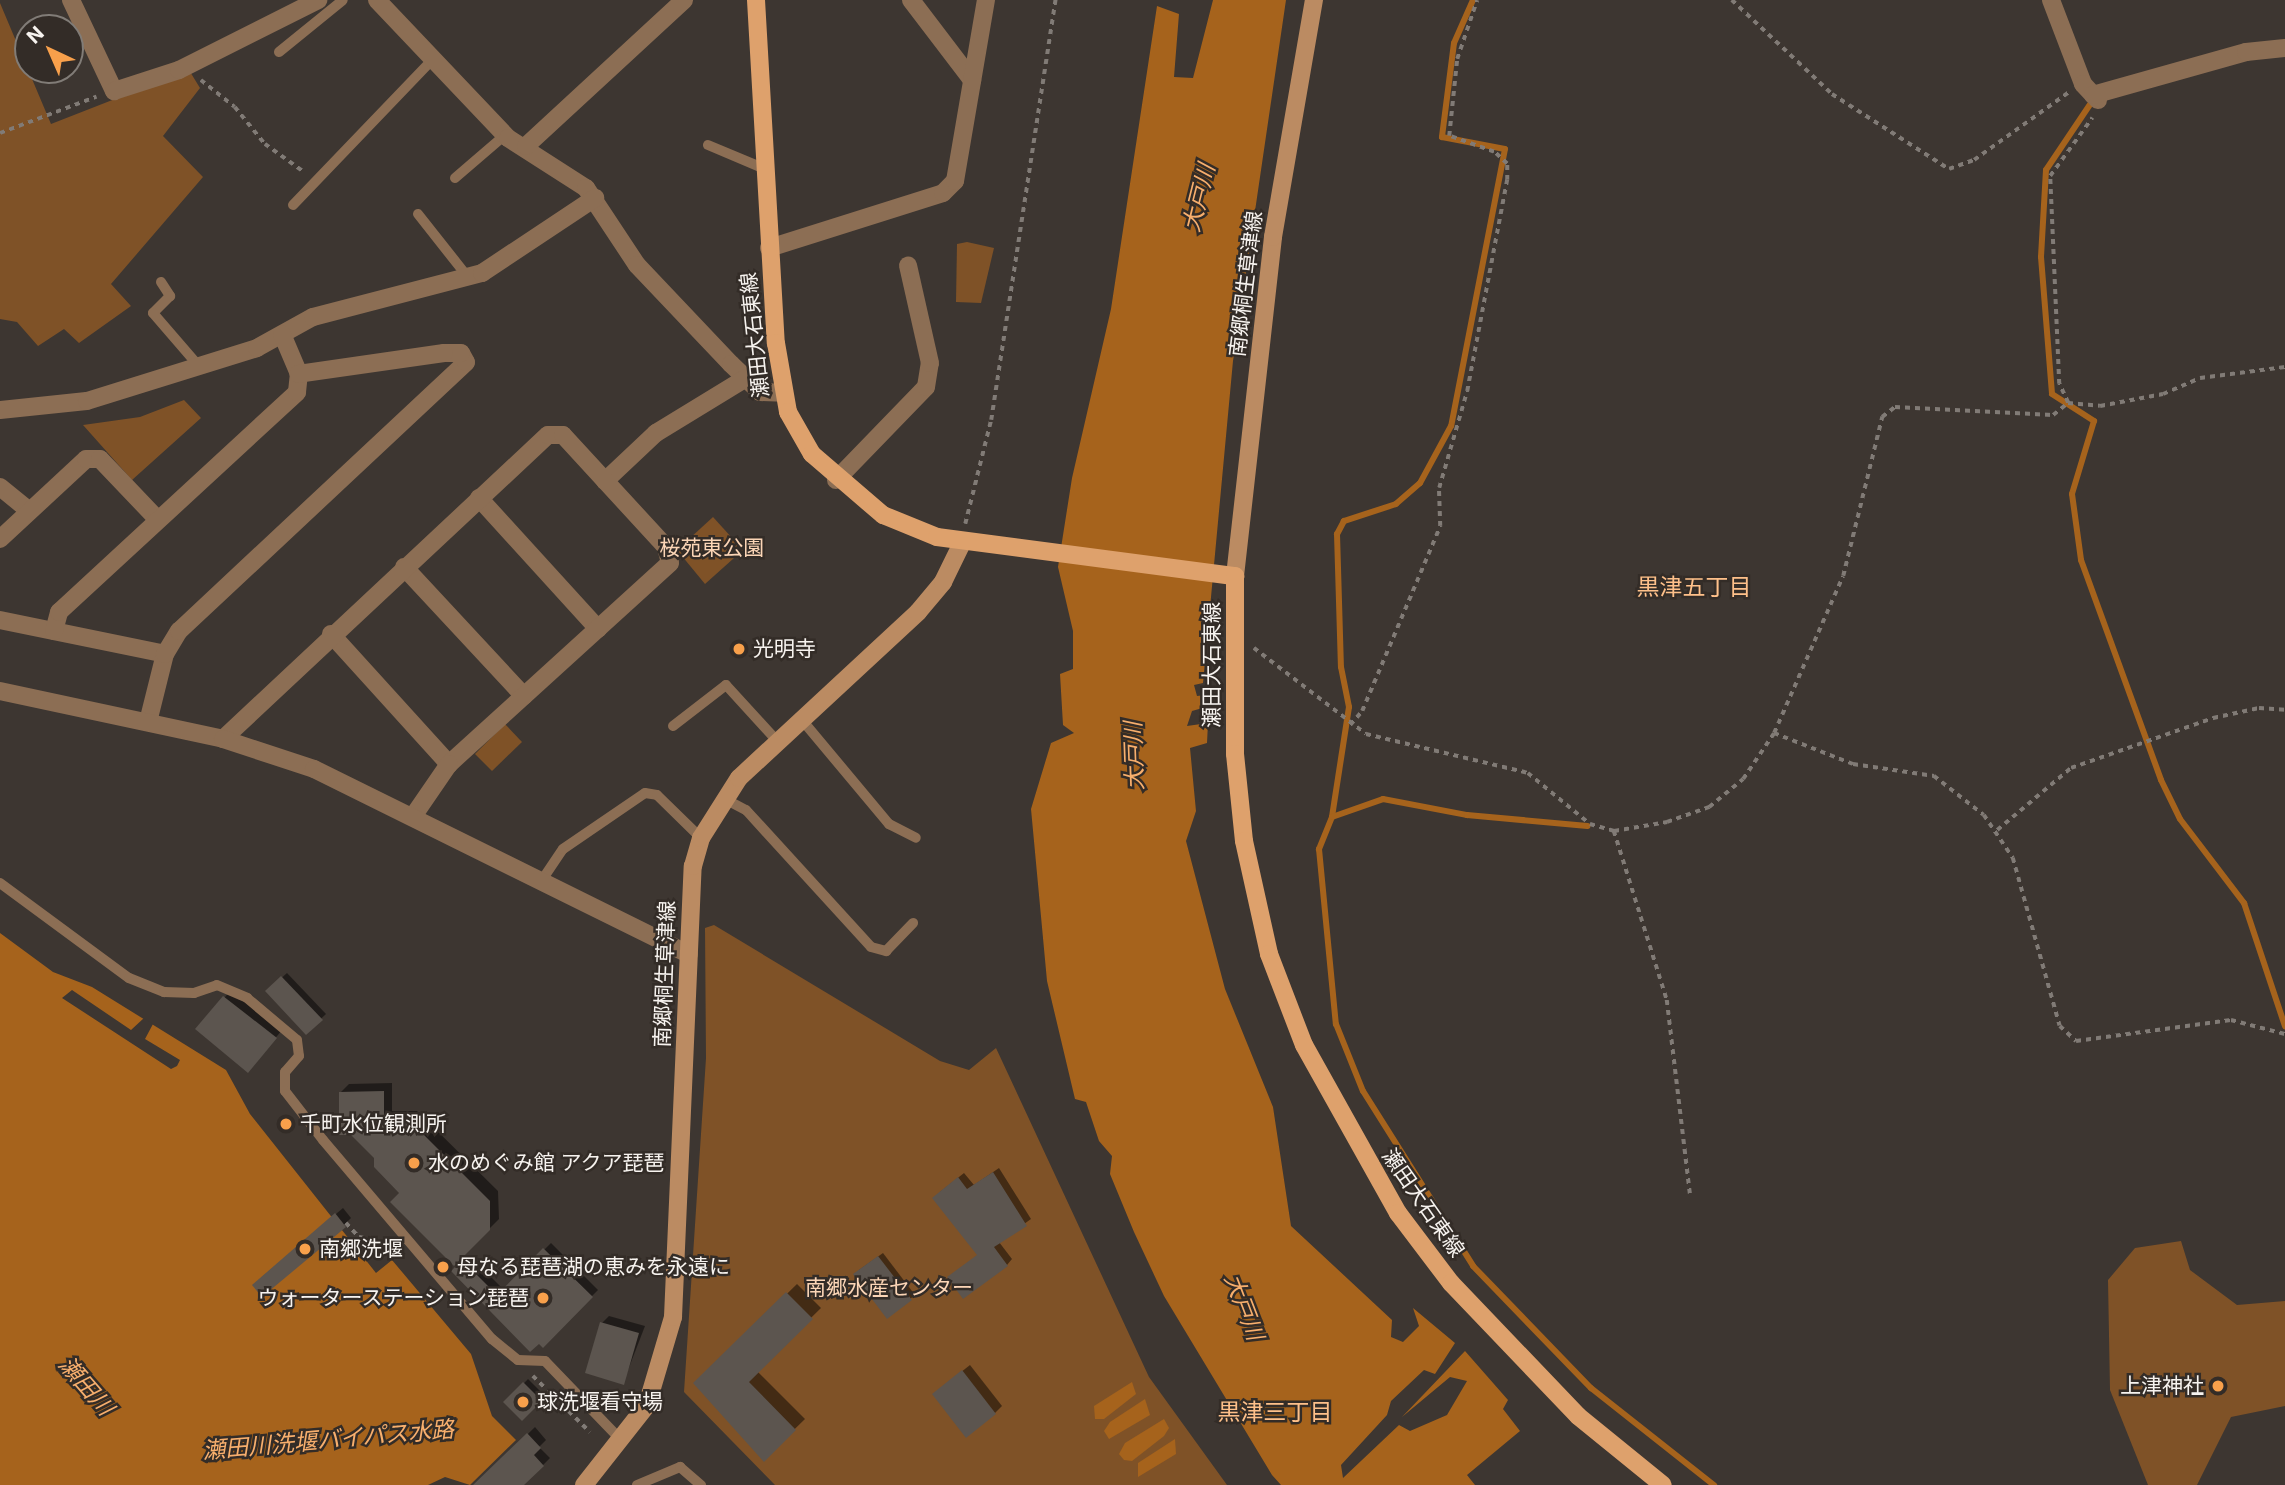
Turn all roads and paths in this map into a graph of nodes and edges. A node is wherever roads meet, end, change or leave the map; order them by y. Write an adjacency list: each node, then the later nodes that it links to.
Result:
1 (71, 0): 19 (street)
2 (318, 0): 17 (street)
3 (343, 0): 15 (lane)
4 (377, 0): 16 (street)
5 (684, 0): 24 (street)
6 (911, 0): 18 (street)
7 (986, 0): 18 (street)
8 (1055, 0): 50 (path)
9 (1314, 0): 52 (main road, 南郷桐生草津線)
10 (1477, 0): 64 (path)
11 (1732, 0): 20 (path)
12 (2051, 0): 20 (street)
13 (760, 1): 25 (main road, 瀬田大石東線)
14 (2285, 48): 20 (street)
15 (279, 52)
16 (431, 61): 22 (street); 27 (lane)
17 (190, 64): 19 (street); 27 (path)
18 (972, 80): 31 (street)
19 (114, 91): 21 (path)
20 (2092, 93): 41 (path)
21 (0, 133)
22 (505, 135): 24 (street); 26 (lane)
23 (708, 145): 25 (lane)
24 (526, 146): 28 (street)
25 (765, 169): 31 (main road, 瀬田大石東線)
26 (455, 178)
27 (320, 183): 29 (lane)
28 (595, 198): 33 (street); 39 (street)
29 (292, 205)
30 (418, 214): 33 (lane)
31 (769, 248): 40 (main road, 瀬田大石東線)
32 (908, 265): 43 (street)
33 (467, 275): 35 (street)
34 (161, 282): 36 (lane)
35 (282, 334): 36 (street); 38 (street)
36 (197, 365): 42 (street)
37 (2285, 367): 41 (path)
38 (299, 374): 48 (street); 58 (street)
39 (746, 378): 40 (street); 44 (street)
40 (783, 393): 43 (main road, 瀬田大石東線)
41 (2068, 403): 66 (path)
42 (0, 410)
43 (836, 480): 50 (main road, 瀬田大石東線)
44 (605, 481): 46 (street); 54 (street)
45 (0, 487): 47 (street)
46 (479, 498): 51 (street); 54 (street)
47 (30, 511): 48 (street); 49 (street)
48 (158, 520): 55 (street)
49 (0, 539)
50 (962, 543): 52 (main road, 瀬田大石東線); 62 (main road, 南郷桐生草津線)
51 (404, 566): 57 (street); 60 (street)
52 (1226, 575): 56 (main road, 瀬田大石東線)
53 (0, 620): 55 (street)
54 (598, 629): 60 (street)
55 (54, 631): 58 (street)
56 (1232, 632): 64 (path); 90 (main road, 瀬田大石東線)
57 (331, 634): 67 (street); 69 (street)
58 (165, 654): 63 (street)
59 (0, 691): 63 (street)
60 (524, 696): 69 (street)
61 (2285, 710): 72 (path)
62 (802, 720): 68 (main road, 南郷桐生草津線); 75 (lane)
63 (149, 722): 67 (street)
64 (1350, 725): 73 (path)
65 (673, 726): 68 (lane)
66 (1774, 733): 72 (path); 73 (path)
67 (223, 739): 71 (street)
68 (778, 742): 70 (main road, 南郷桐生草津線)
69 (449, 764): 71 (street)
70 (722, 798): 74 (main road, 南郷桐生草津線); 78 (lane)
71 (414, 815): 76 (street)
72 (1997, 830): 80 (path)
73 (1614, 831): 81 (path)
74 (701, 838): 76 (lane); 79 (main road, 南郷桐生草津線)
75 (916, 838)
76 (542, 880): 79 (street)
77 (0, 883): 84 (lane)
78 (913, 923)
79 (689, 954): 86 (main road, 南郷桐生草津線)
80 (2285, 1034)
81 (1690, 1194)
82 (346, 1223): 83 (path)
83 (359, 1237): 83 (path)
84 (518, 1360): 85 (path); 86 (lane)
85 (596, 1438)
86 (623, 1442): 87 (main road, 南郷桐生草津線)
87 (593, 1482)
88 (637, 1485): 89 (lane)
89 (701, 1485)
90 (1663, 1485)

